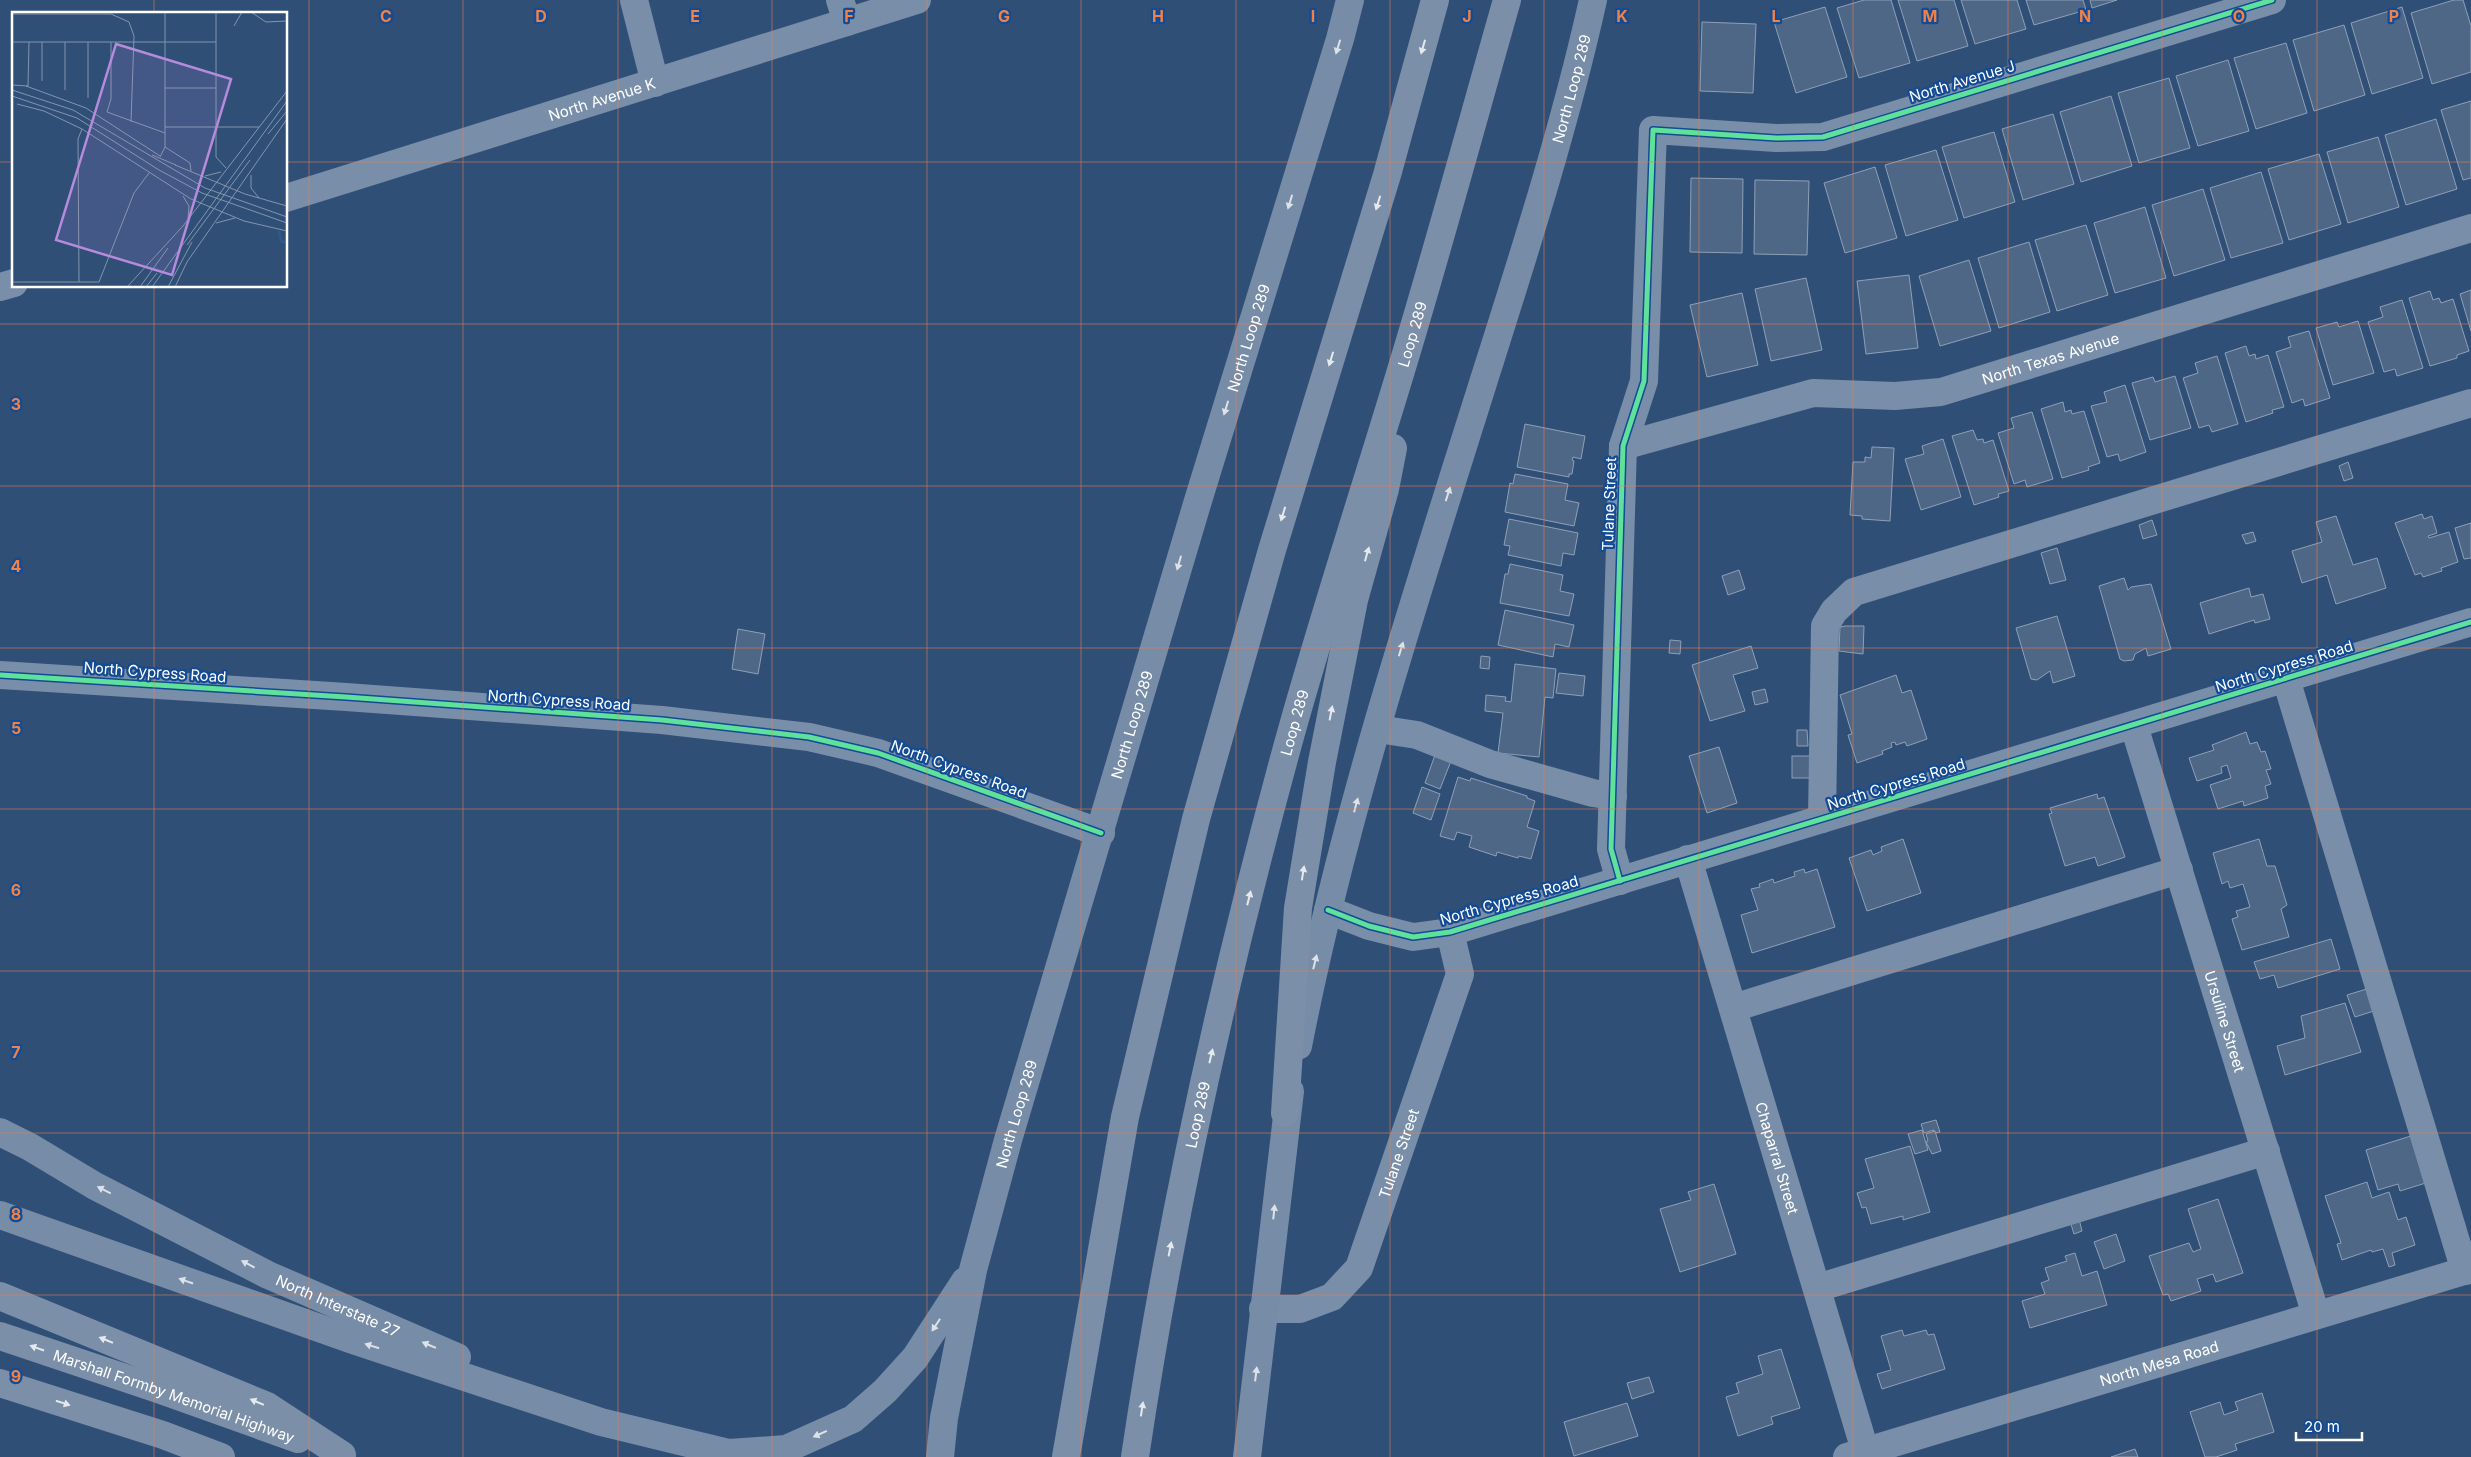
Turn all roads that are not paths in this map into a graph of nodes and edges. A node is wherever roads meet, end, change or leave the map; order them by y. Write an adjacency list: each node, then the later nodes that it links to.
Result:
1 (634, 0): 9 (street)
2 (917, 0): 8 (street, North Avenue K)
3 (1350, 0): 23 (main road, North Loop 289, one-way to 23)
4 (1435, 0): 49 (highway, one-way to 49)
5 (1507, 0): 13 (highway, Loop 289)
6 (1593, 0): 20 (main road, North Loop 289, one-way to 6)
7 (2272, 0): 10 (street, North Avenue J)
8 (843, 11): 9 (street, North Avenue K)
9 (655, 83): 11 (street, North Avenue K)
10 (1653, 130): 15 (street, Tulane Street)
11 (288, 197)
12 (2471, 228): 15 (street, North Texas Avenue)
13 (1415, 325): 30 (highway, one-way to 13); 50 (highway, Loop 289, one-way to 13)
14 (2471, 403): 22 (street)
15 (1623, 446): 21 (street, Tulane Street)
16 (2471, 622): 18 (street, North Cypress Road)
17 (0, 675): 23 (street, North Cypress Road)
18 (2286, 679): 19 (street, North Cypress Road); 35 (street)
19 (2134, 726): 22 (street, North Cypress Road); 25 (street, Ursuline Street)
20 (1378, 729): 21 (street); 27 (main road, North Loop 289, one-way to 20)
21 (1613, 796): 26 (street, Tulane Street)
22 (1822, 819): 24 (street, North Cypress Road)
23 (1101, 833): 34 (main road, North Loop 289)
24 (1688, 859): 26 (street, North Cypress Road); 29 (street, Chaparral Street)
25 (2179, 870): 29 (street); 32 (street, Ursuline Street)
26 (1620, 881): 28 (street, North Cypress Road)
27 (1328, 910): 28 (street, North Cypress Road); 30 (main road, North Loop 289, one-way to 27)
28 (1450, 932): 38 (street, Tulane Street)
29 (1733, 1008): 36 (street, Chaparral Street)
30 (1285, 1113): 38 (main road, North Loop 289, one-way to 30)
31 (0, 1132): 43 (main road, North Interstate 27, one-way to 31)
32 (2266, 1151): 36 (street); 39 (street, Ursuline Street)
33 (0, 1216): 43 (main road, one-way to 33)
34 (972, 1270): 43 (main road, one-way to 43); 48 (main road, North Loop 289)
35 (2468, 1270): 39 (street, North Mesa Road)
36 (1817, 1288): 44 (street, Chaparral Street)
37 (0, 1296): 45 (highway, one-way to 37)
38 (1263, 1310): 42 (main road, North Loop 289, one-way to 38)
39 (2316, 1315): 44 (street, North Mesa Road)
40 (0, 1336): 45 (highway, Marshall Formby Memorial Highway, one-way to 40)
41 (0, 1383): 46 (highway, one-way to 46)
42 (1252, 1410): 51 (main road, North Loop 289); 52 (main road)
43 (601, 1422): 47 (main road, North Interstate 27)
44 (1860, 1455)
45 (345, 1456)
46 (221, 1457)
47 (685, 1457)
48 (940, 1457)
49 (1066, 1457)
50 (1135, 1457)
51 (1247, 1457)
52 (1255, 1457)

